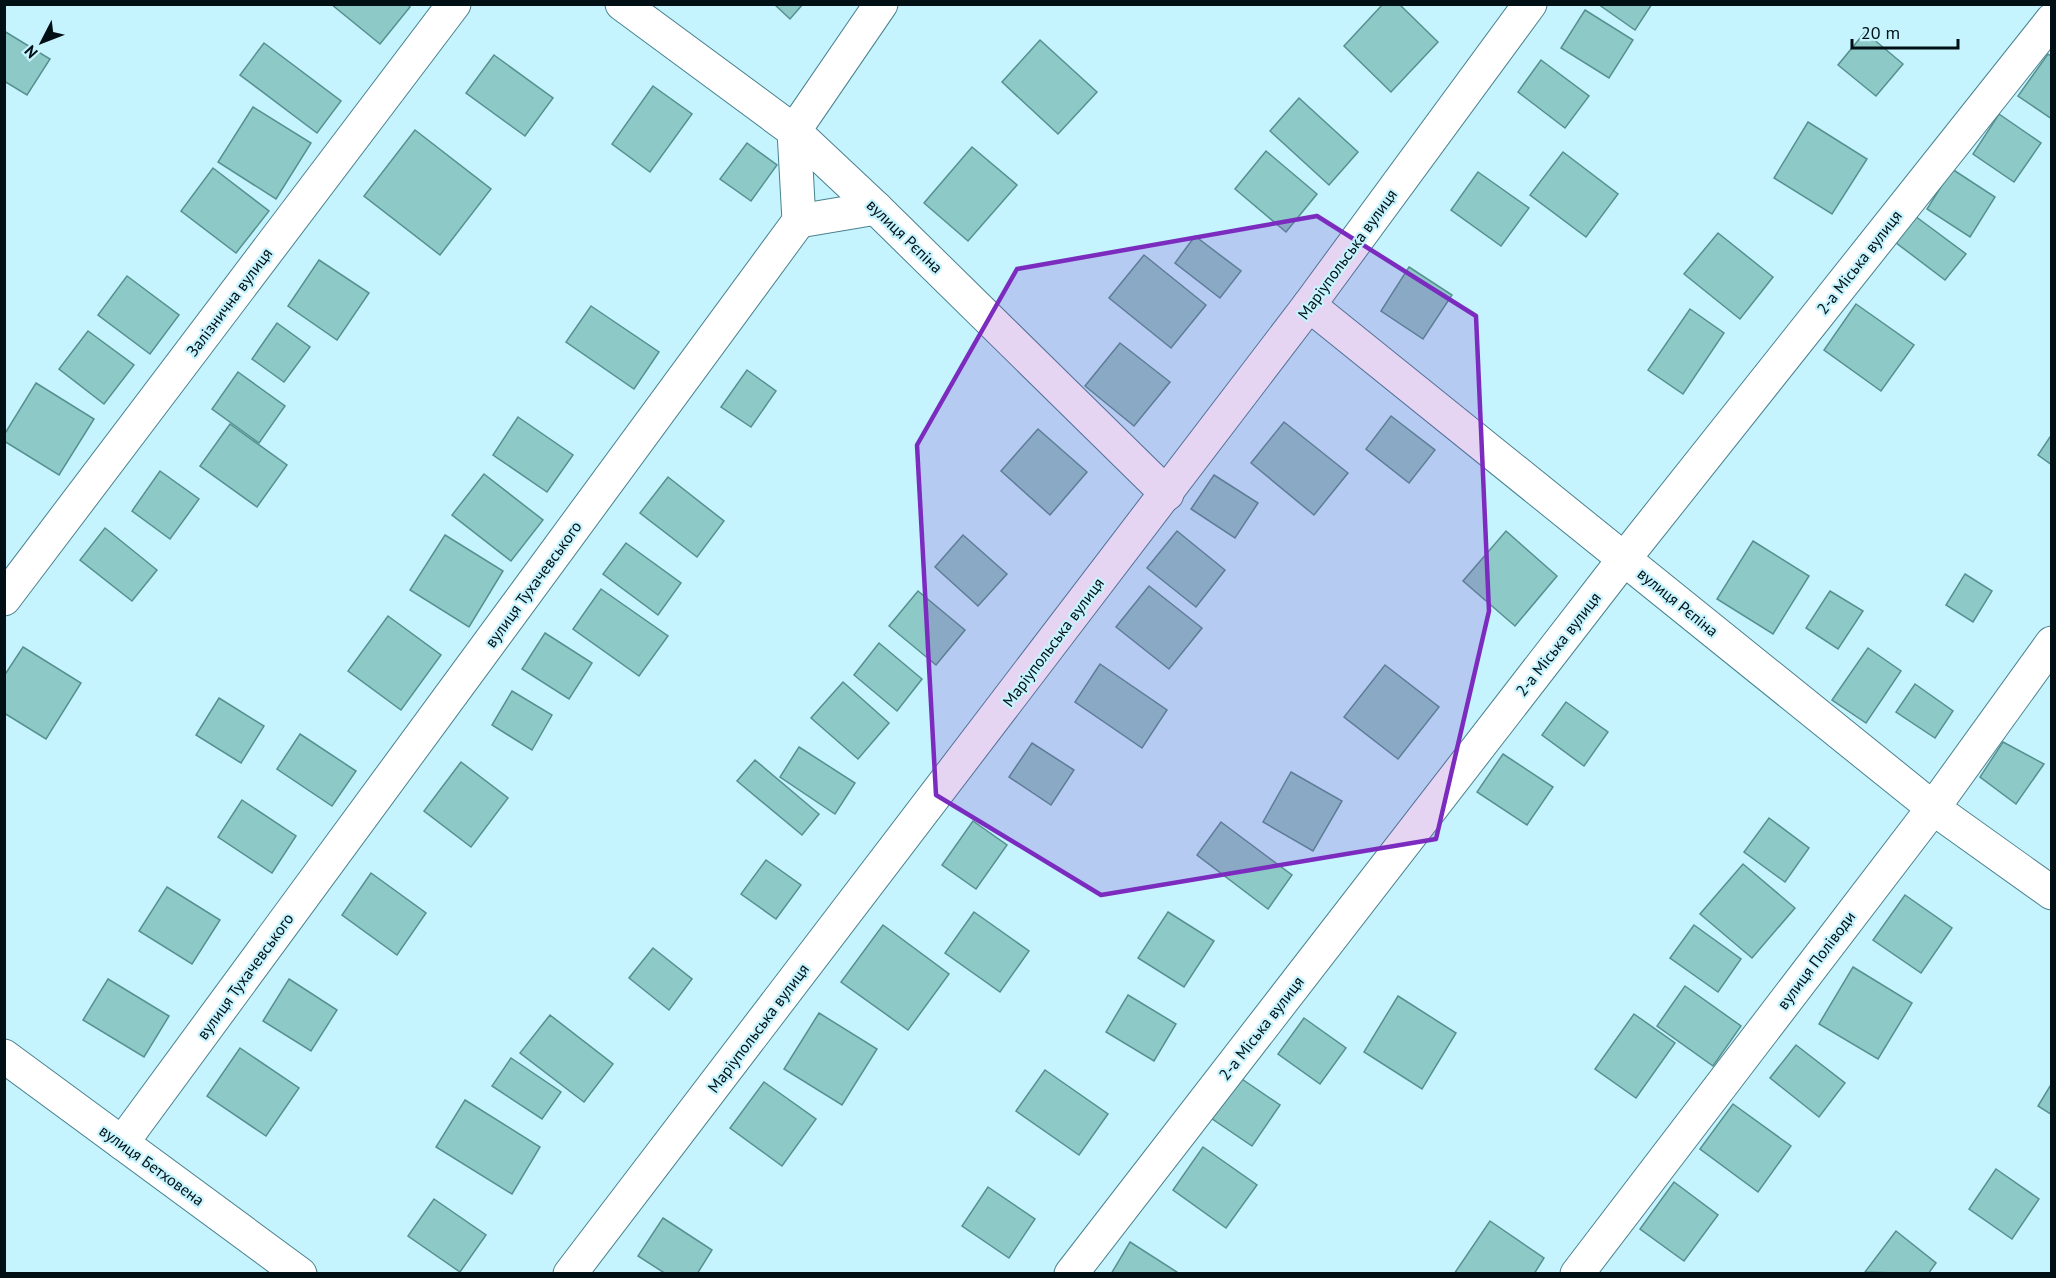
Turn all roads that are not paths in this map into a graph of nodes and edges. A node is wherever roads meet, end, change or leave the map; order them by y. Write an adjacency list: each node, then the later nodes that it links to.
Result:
1 (454, 4): 12 (street, Залізнична вулиця)
2 (622, 4): 6 (street, вулиця Рєпіна)
3 (881, 4): 6 (street)
4 (1530, 4): 9 (street, Маріупольська вулиця)
5 (2052, 20): 11 (street, 2-а Міська вулиця)
6 (794, 131): 7 (street, вулиця Рєпіна); 8 (street)
7 (876, 207): 8 (street); 10 (street, вулиця Рєпіна)
8 (799, 221): 17 (street, вулиця Тухачевського)
9 (1309, 305): 10 (street, Маріупольська вулиця); 11 (street, вулиця Рєпіна)
10 (1167, 494): 19 (street, Маріупольська вулиця)
11 (1624, 559): 14 (street, вулиця Рєпіна); 20 (street, 2-а Міська вулиця)
12 (4, 599)
13 (2052, 643): 14 (street, вулиця Поліводи)
14 (1933, 808): 15 (street, вулиця Рєпіна); 21 (street, вулиця Поліводи)
15 (2052, 894)
16 (4, 1056): 17 (street, вулиця Бетховена)
17 (122, 1143): 18 (street, вулиця Бетховена)
18 (300, 1274)
19 (570, 1274)
20 (1071, 1274)
21 (1576, 1274)

